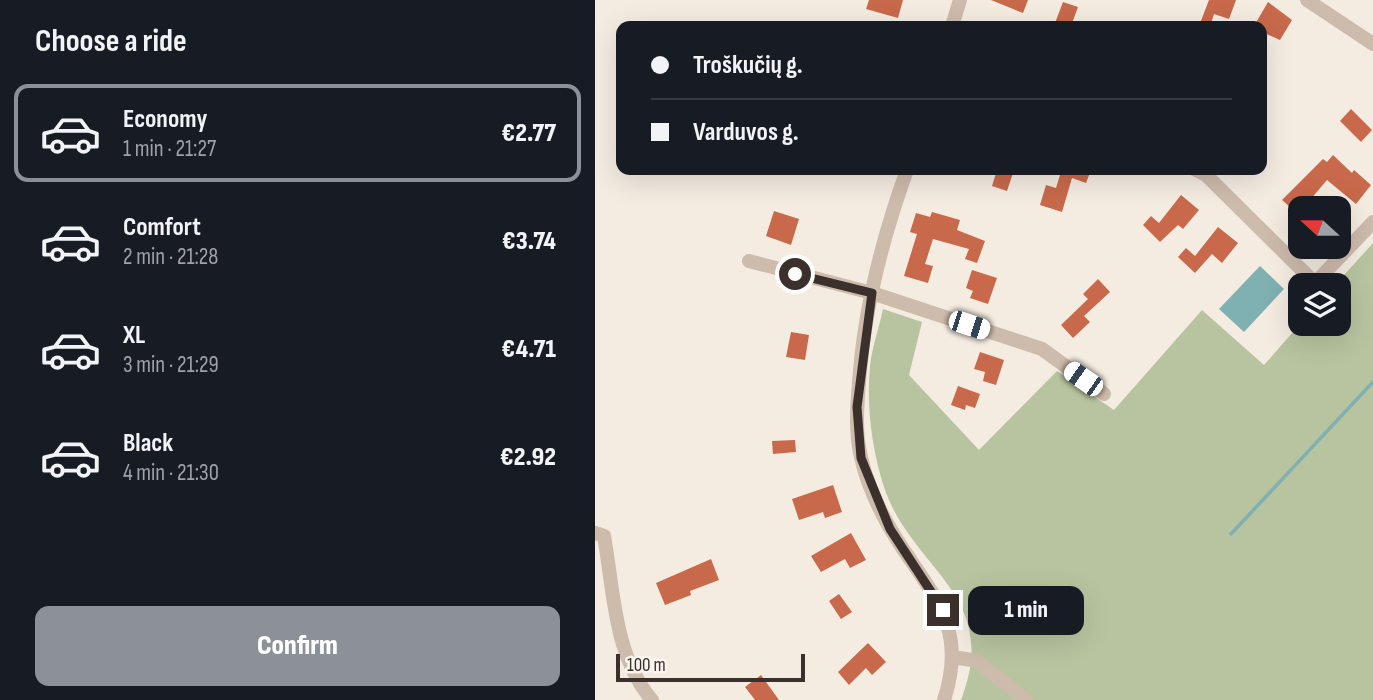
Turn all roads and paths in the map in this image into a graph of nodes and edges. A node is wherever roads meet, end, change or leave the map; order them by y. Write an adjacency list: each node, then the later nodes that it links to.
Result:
1 (960, 0): 3 (street)
2 (1307, 0): 4 (street)
3 (954, 21)
4 (1373, 44)
5 (905, 175): 9 (street)
6 (1206, 175): 7 (street)
7 (1373, 222)
8 (749, 261): 9 (street)
9 (872, 293): 10 (street); 12 (street)
10 (1104, 394)
11 (595, 533): 13 (street)
12 (953, 656): 14 (street); 15 (street)
13 (652, 700)
14 (944, 700)
15 (1025, 700)

